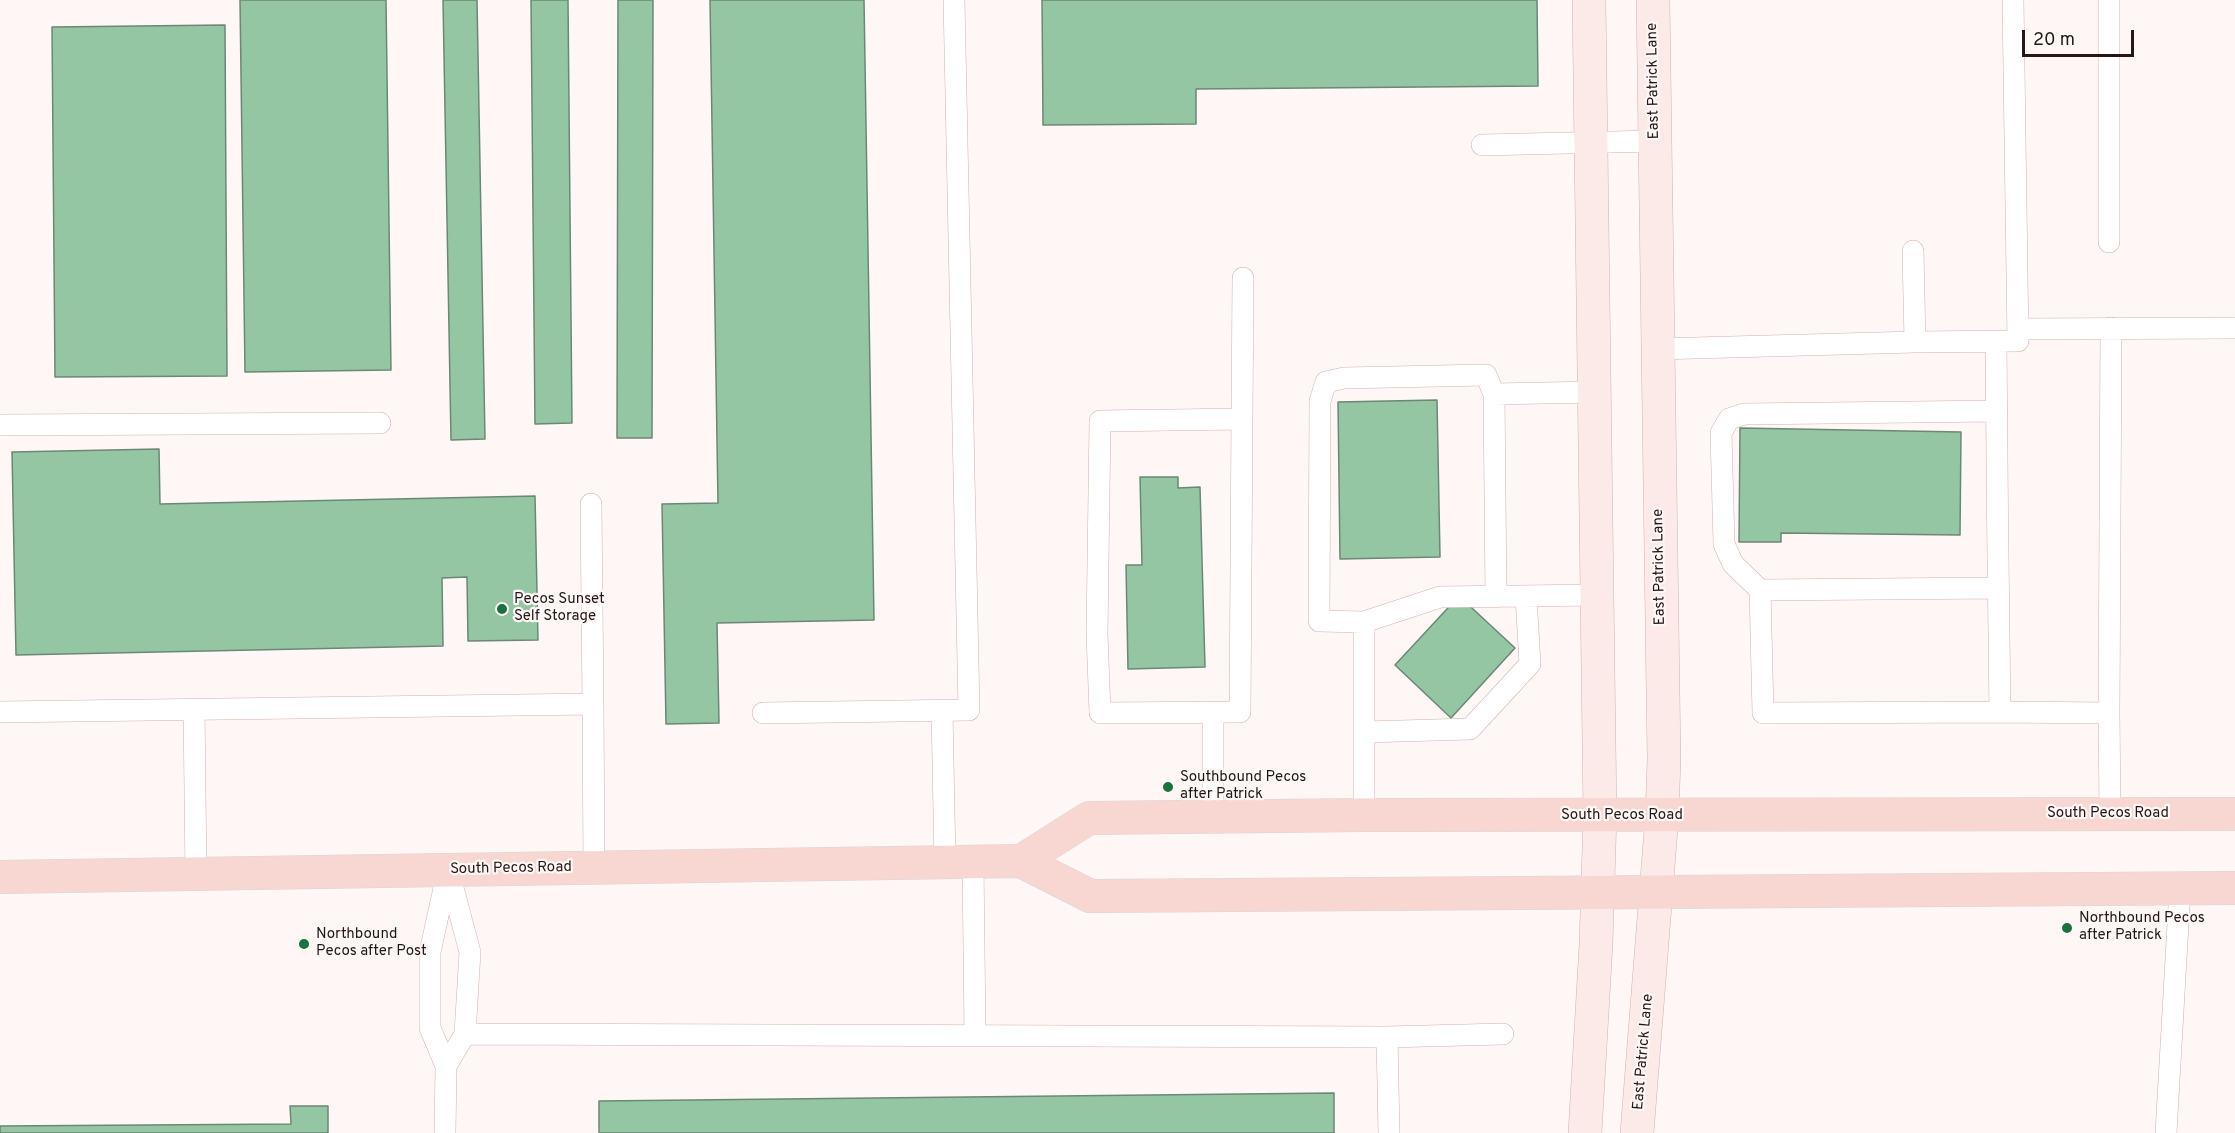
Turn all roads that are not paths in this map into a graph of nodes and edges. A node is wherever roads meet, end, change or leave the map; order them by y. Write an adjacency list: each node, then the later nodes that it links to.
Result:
1 (954, 0): 33 (lane)
2 (1589, 0): 7 (main road)
3 (1653, 0): 6 (main road, East Patrick Lane)
4 (2013, 0): 14 (lane)
5 (2109, 0): 9 (lane)
6 (1655, 141): 7 (lane); 17 (main road, East Patrick Lane)
7 (1591, 143): 8 (lane); 18 (main road)
8 (1482, 145)
9 (2109, 242)
10 (1913, 251): 16 (lane)
11 (1243, 278): 21 (lane)
12 (2111, 328): 13 (lane); 14 (lane); 37 (lane)
13 (2235, 328)
14 (2018, 329): 15 (lane)
15 (1996, 341): 16 (lane); 20 (lane)
16 (1915, 342): 17 (lane)
17 (1657, 349): 44 (main road, East Patrick Lane)
18 (1595, 392): 19 (lane); 27 (main road)
19 (1494, 394): 29 (lane); 30 (lane)
20 (1996, 411): 25 (lane); 26 (lane)
21 (1242, 419): 36 (lane); 36 (lane)
22 (380, 423): 23 (lane)
23 (0, 425)
24 (591, 504): 31 (lane)
25 (1998, 588): 26 (lane); 35 (lane)
26 (1760, 590): 35 (lane)
27 (1597, 595): 28 (lane); 43 (main road)
28 (1526, 596): 29 (lane); 39 (lane)
29 (1496, 597): 30 (lane)
30 (1365, 622): 39 (lane)
31 (593, 704): 32 (lane); 48 (lane)
32 (194, 709): 34 (lane); 50 (lane)
33 (942, 711): 38 (lane); 47 (lane)
34 (0, 712)
35 (2000, 712): 37 (lane)
36 (1213, 713): 45 (lane)
37 (2109, 713): 40 (lane)
38 (763, 714)
39 (1365, 732): 42 (lane)
40 (2110, 814): 41 (main road, South Pecos Road); 44 (main road, South Pecos Road)
41 (2235, 814)
42 (1365, 815): 43 (main road, South Pecos Road); 45 (main road, South Pecos Road)
43 (1600, 815): 44 (main road, South Pecos Road); 54 (main road)
44 (1662, 816): 55 (main road, East Patrick Lane)
45 (1213, 817): 46 (main road, South Pecos Road)
46 (1022, 861): 47 (main road, South Pecos Road); 54 (main road, South Pecos Road)
47 (959, 862): 48 (main road, South Pecos Road); 58 (lane)
48 (594, 868): 49 (main road, South Pecos Road)
49 (448, 870): 50 (main road, South Pecos Road); 56 (lane); 60 (lane)
50 (196, 874): 51 (main road, South Pecos Road)
51 (0, 877)
52 (2235, 888): 53 (main road, South Pecos Road)
53 (2180, 889): 55 (main road, South Pecos Road); 65 (lane)
54 (1598, 892): 55 (main road, South Pecos Road); 63 (main road)
55 (1656, 892): 64 (main road, East Patrick Lane)
56 (465, 1034): 58 (lane); 60 (lane)
57 (1503, 1034): 59 (lane)
58 (975, 1036): 59 (lane)
59 (1387, 1037): 62 (lane)
60 (446, 1066): 61 (lane)
61 (445, 1133)
62 (1389, 1133)
63 (1585, 1133)
64 (1637, 1133)
65 (2166, 1133)

